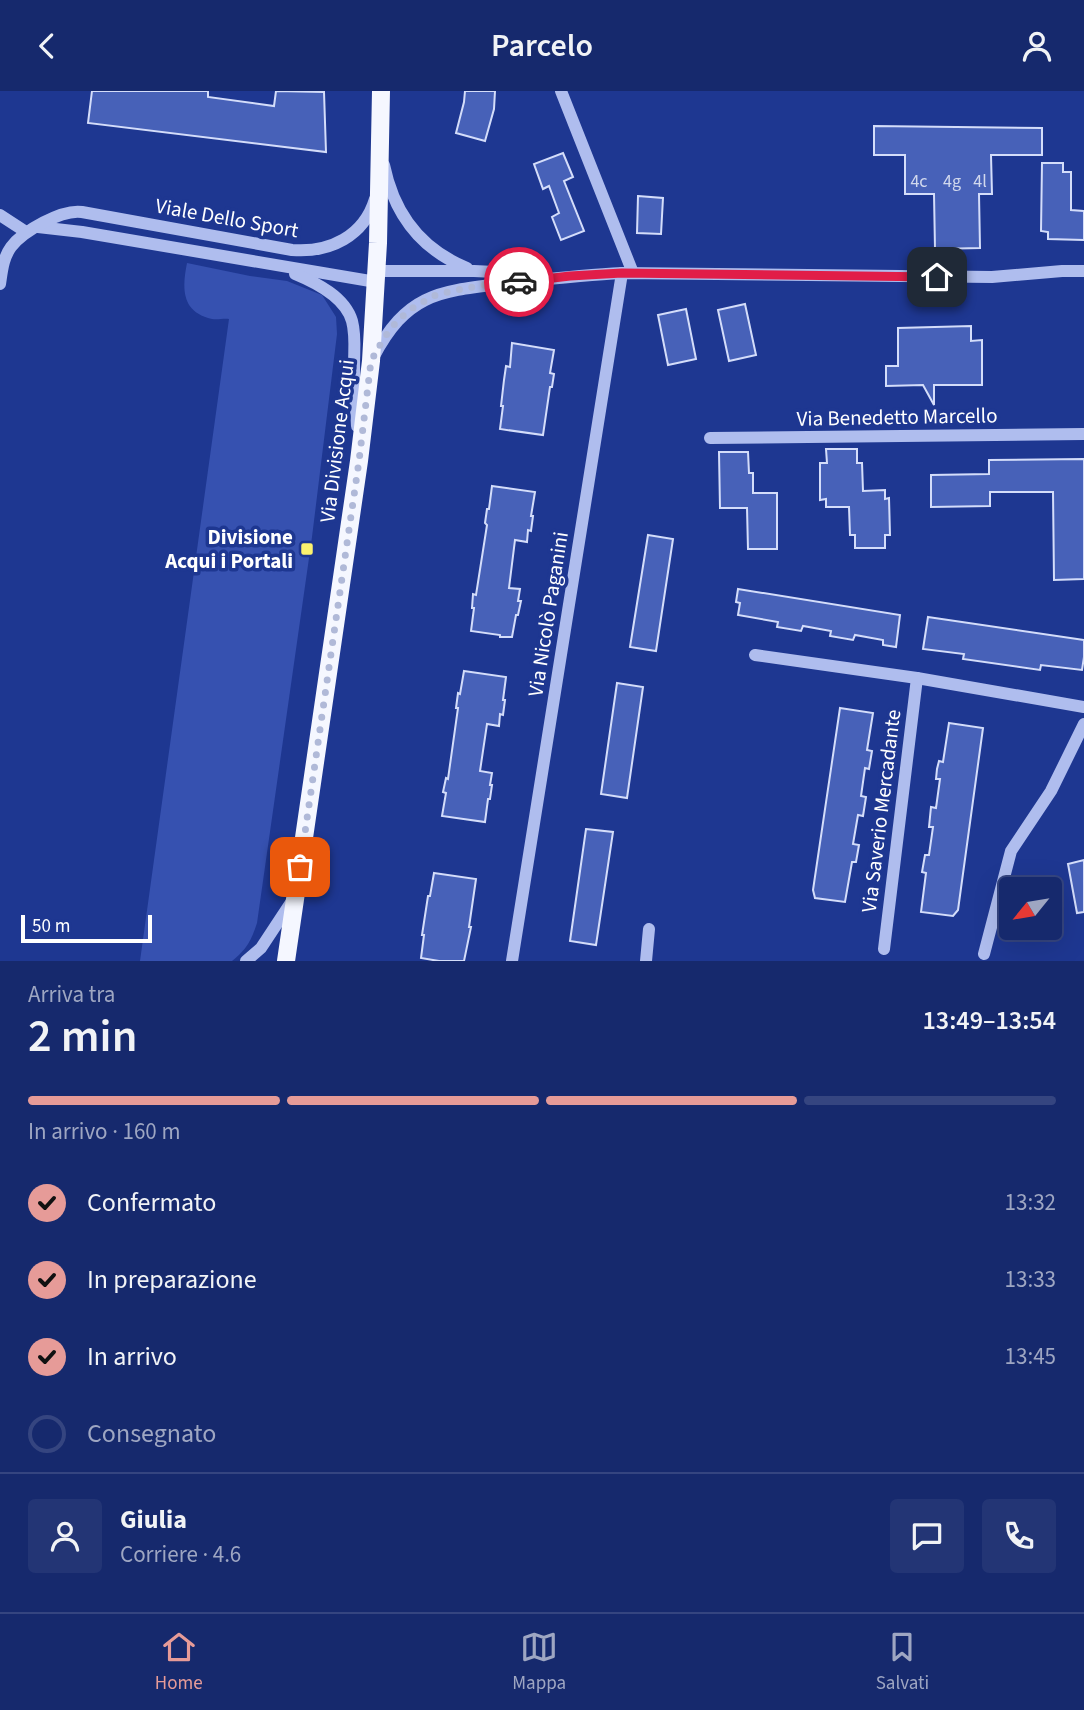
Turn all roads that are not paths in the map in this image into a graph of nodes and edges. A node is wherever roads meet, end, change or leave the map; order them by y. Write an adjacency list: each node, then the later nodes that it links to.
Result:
1 (381, 91): 3 (main road, Via Divisione Acqui)
2 (561, 91): 10 (street)
3 (380, 143): 4 (main road, Via Divisione Acqui); 8 (street)
4 (379, 184): 6 (street, Viale Dello Sport); 12 (main road, Via Divisione Acqui)
5 (0, 215): 6 (street, Viale Dello Sport)
6 (32, 230): 7 (street, Viale Dello Sport); 13 (street, Viale Dello Sport)
7 (271, 265): 12 (street, Viale Dello Sport); 17 (street, Viale Dello Sport)
8 (474, 271): 11 (street, Viale Dello Sport); 12 (street, Viale Dello Sport)
9 (1084, 271): 10 (street)
10 (627, 273): 11 (street); 28 (street, Via Nicolò Paganini)
11 (570, 276): 14 (street)
12 (376, 277): 14 (main road, Via Divisione Acqui)
13 (0, 284)
14 (371, 361): 17 (main road, Via Divisione Acqui)
15 (1084, 434): 16 (street, Via Benedetto Marcello)
16 (710, 438)
17 (359, 461): 22 (main road, Via Divisione Acqui)
18 (755, 655): 19 (street)
19 (917, 678): 20 (street); 24 (street, Via Saverio Mercadante)
20 (1084, 707)
21 (1084, 724): 25 (street)
22 (296, 894): 26 (street); 27 (main road, Via Divisione Acqui)
23 (649, 929): 29 (street)
24 (884, 949)
25 (984, 954)
26 (246, 961)
27 (286, 961)
28 (512, 961)
29 (646, 961)

